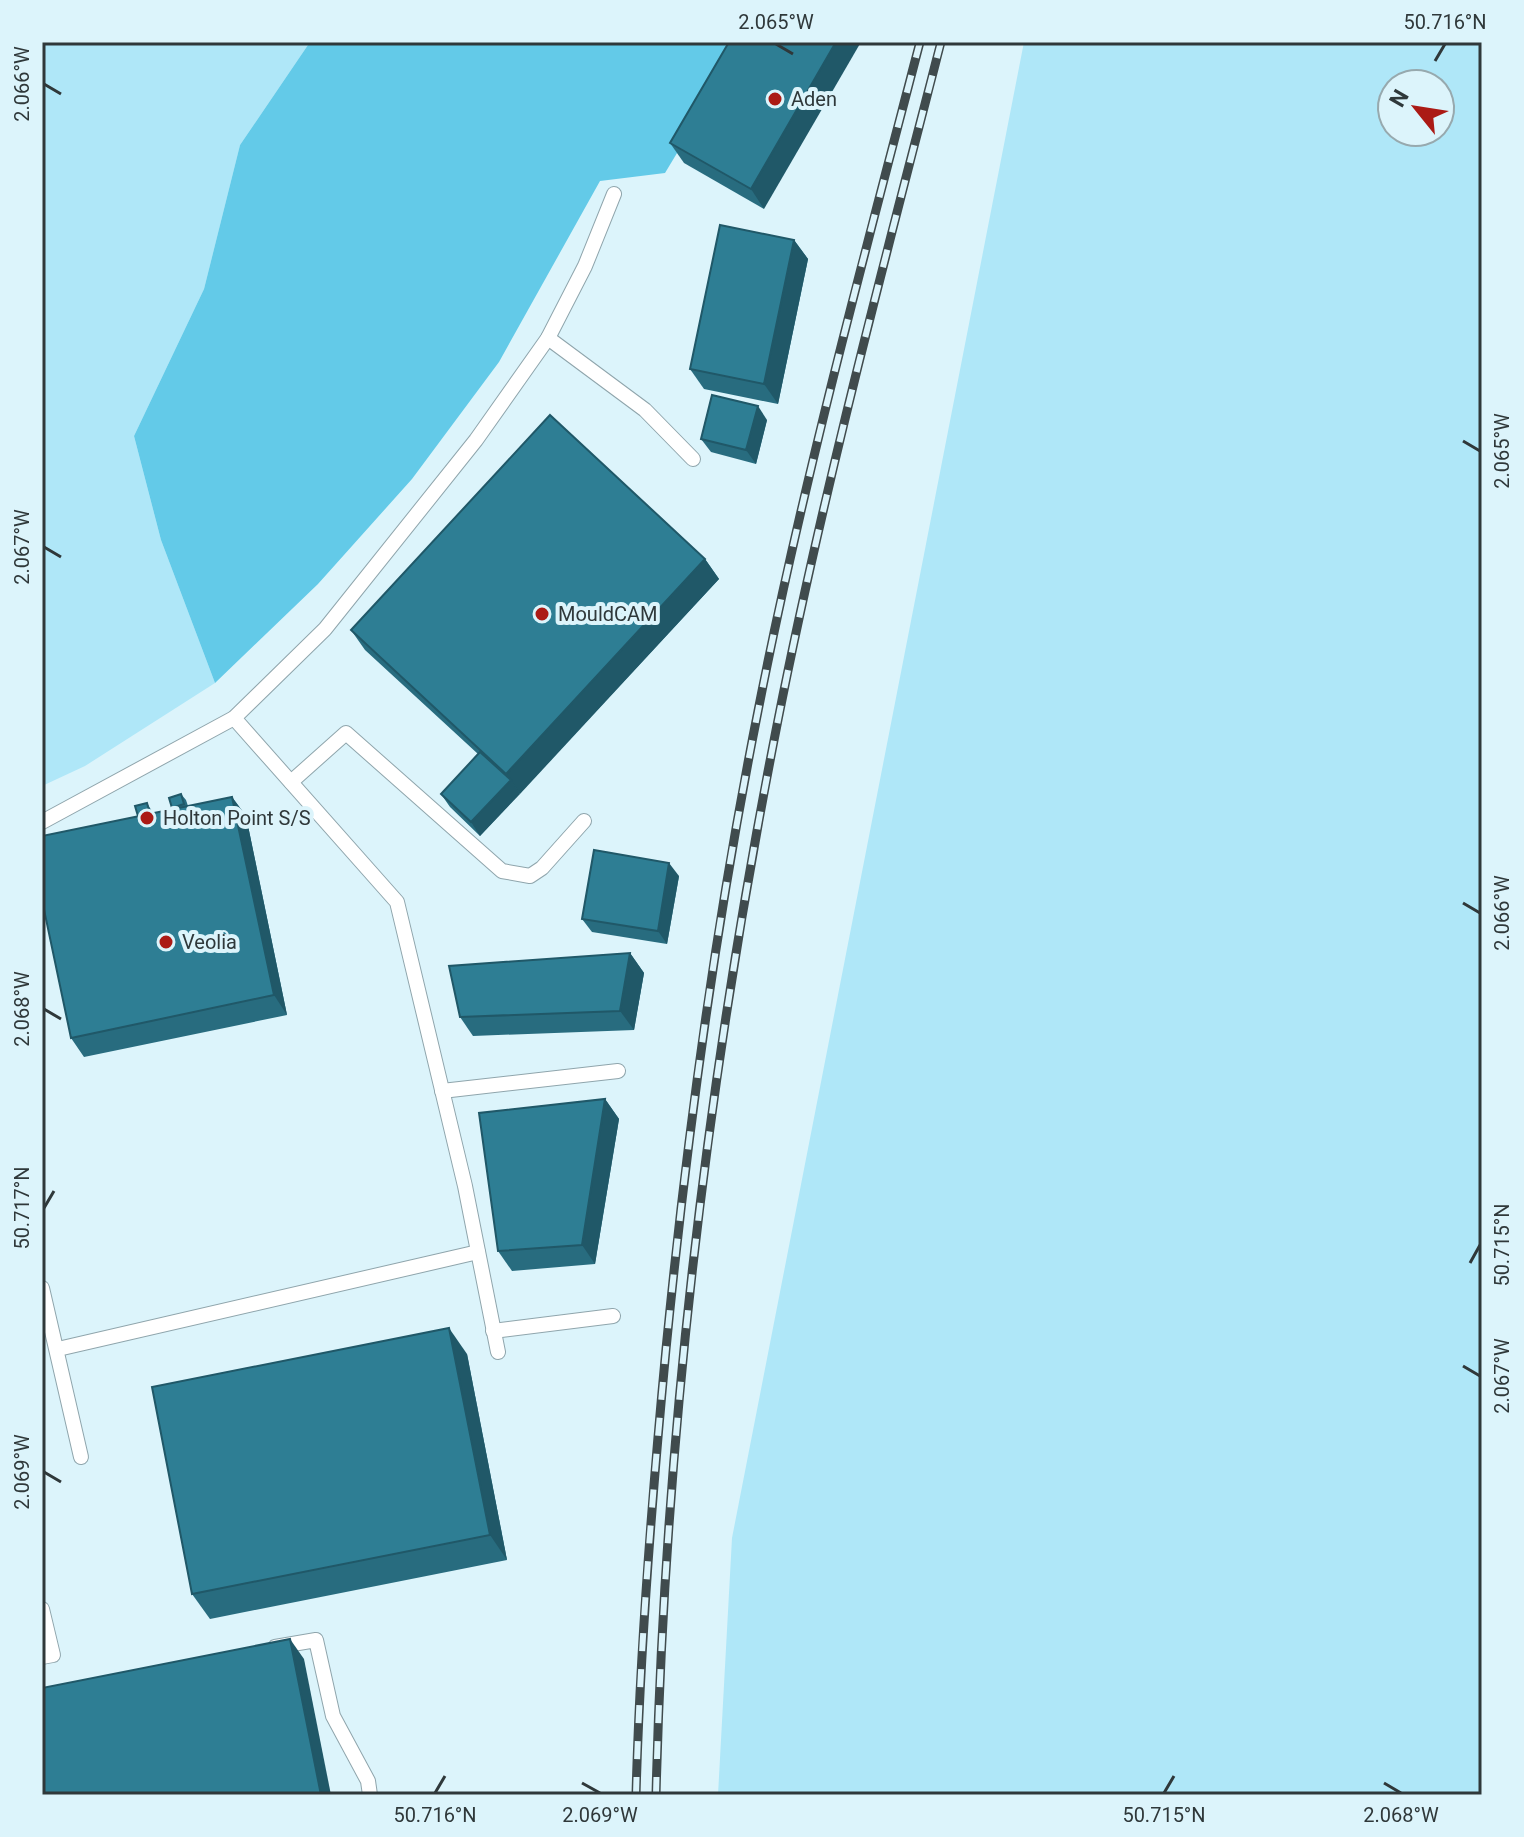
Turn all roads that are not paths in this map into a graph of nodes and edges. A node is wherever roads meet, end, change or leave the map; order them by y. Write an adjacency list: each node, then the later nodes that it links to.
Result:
1 (614, 194): 2 (lane)
2 (548, 338): 3 (lane); 4 (lane)
3 (693, 459)
4 (234, 718): 5 (lane); 7 (lane)
5 (291, 782): 6 (lane); 9 (lane)
6 (584, 821)
7 (42, 822)
8 (618, 1071): 9 (lane)
9 (442, 1091): 10 (lane)
10 (478, 1252): 13 (lane); 14 (lane)
11 (42, 1288): 14 (lane)
12 (613, 1316): 13 (lane)
13 (493, 1331): 15 (lane)
14 (58, 1349): 16 (lane)
15 (498, 1352)
16 (81, 1457)
17 (42, 1609): 19 (lane)
18 (258, 1650): 20 (lane)
19 (42, 1657)
20 (370, 1795)

